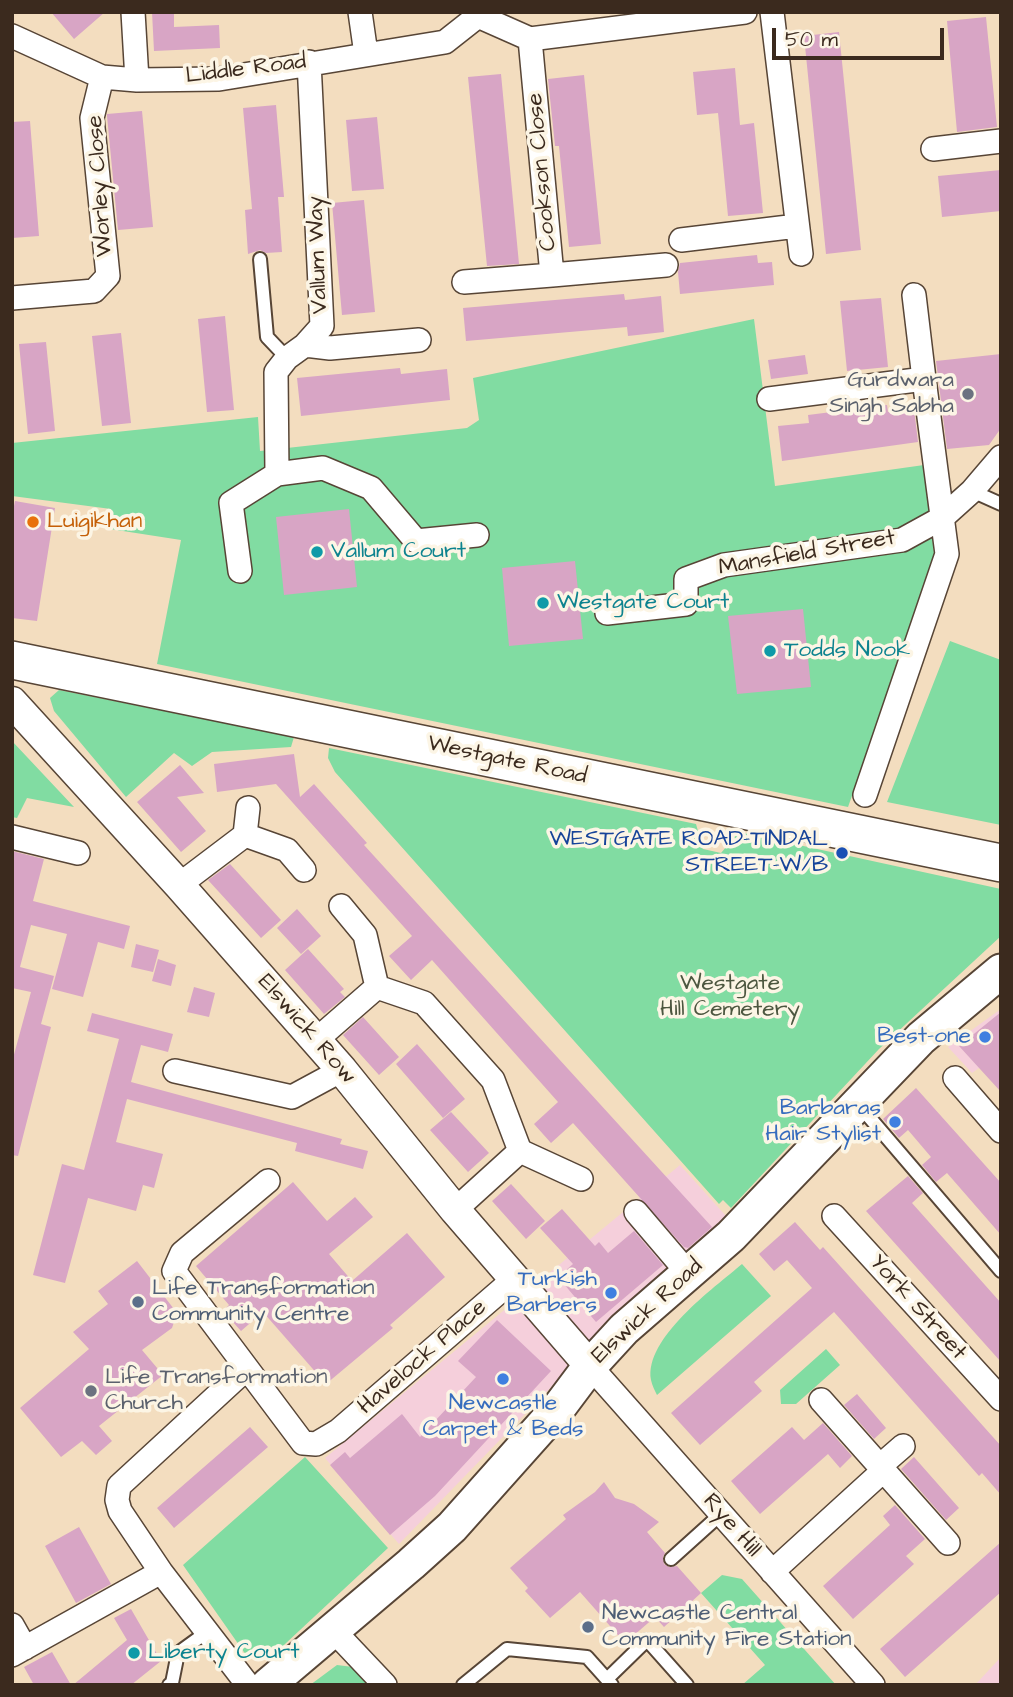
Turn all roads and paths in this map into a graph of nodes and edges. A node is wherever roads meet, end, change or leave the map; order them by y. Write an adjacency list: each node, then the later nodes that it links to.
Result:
1 (133, 12): 12 (street)
2 (360, 12): 9 (street)
3 (745, 12): 6 (street)
4 (772, 12): 15 (street)
5 (479, 14): 8 (street); 9 (street, Liddle Road)
6 (630, 19): 8 (street)
7 (12, 36): 11 (street, Liddle Road)
8 (530, 39): 20 (street, Cookson Close)
9 (366, 54): 10 (street, Liddle Road)
10 (309, 62): 12 (street, Liddle Road); 25 (street, Vallum Way)
11 (102, 78): 12 (street, Liddle Road); 23 (street, Worley Close)
12 (137, 80)
13 (1001, 141): 14 (street)
14 (933, 149)
15 (797, 226): 16 (street); 17 (street)
16 (681, 240)
17 (801, 254)
18 (260, 259): 25 (lane)
19 (666, 265): 20 (street, Cookson Close)
20 (552, 275): 21 (street)
21 (464, 282)
22 (914, 295): 26 (street)
23 (12, 298)
24 (419, 340): 25 (street)
25 (296, 352): 29 (street, Vallum Way)
26 (924, 379): 27 (street); 32 (street)
27 (769, 399)
28 (1001, 457): 30 (street, Mansfield Street)
29 (277, 474): 33 (street); 34 (street)
30 (972, 491): 31 (lane); 32 (street, Mansfield Street)
31 (1001, 504)
32 (942, 518): 35 (street, Mansfield Street); 38 (street)
33 (477, 535)
34 (240, 570)
35 (607, 613)
36 (12, 660): 43 (main road, Westgate Road)
37 (12, 702): 45 (street, Elswick Row)
38 (865, 795)
39 (248, 807): 40 (street)
40 (245, 835): 44 (street); 45 (street)
41 (12, 837): 42 (street)
42 (78, 853)
43 (1001, 863)
44 (304, 870)
45 (179, 884): 49 (street, Elswick Row)
46 (341, 905): 48 (street)
47 (1000, 974): 53 (main road, Elswick Road)
48 (377, 987): 49 (street); 55 (street)
49 (315, 1041): 50 (street, Elswick Row)
50 (342, 1070): 51 (street); 58 (street, Elswick Row)
51 (175, 1071)
52 (956, 1078): 54 (street)
53 (857, 1103): 61 (lane); 62 (main road, Elswick Road)
54 (1001, 1131)
55 (520, 1151): 56 (street); 58 (street)
56 (581, 1179)
57 (268, 1181): 65 (street, Havelock Place)
58 (455, 1210): 63 (street, Elswick Row)
59 (636, 1212): 62 (street)
60 (834, 1216): 67 (street, York Street)
61 (1001, 1271)
62 (688, 1273): 64 (main road, Elswick Road)
63 (514, 1279): 64 (street, Elswick Row); 65 (street, Havelock Place)
64 (590, 1366): 70 (street, Rye Hill); 76 (main road, Elswick Road)
65 (246, 1369): 73 (street)
66 (821, 1399): 69 (street)
67 (1001, 1399)
68 (903, 1446): 69 (street)
69 (882, 1468): 71 (street); 74 (street)
70 (721, 1514): 72 (lane); 74 (street, Rye Hill)
71 (948, 1543)
72 (671, 1559)
73 (161, 1572): 77 (street); 78 (street)
74 (772, 1572): 86 (street, Rye Hill)
75 (12, 1625): 78 (street)
76 (333, 1630): 82 (main road, Elswick Road); 83 (street)
77 (207, 1632): 80 (lane); 81 (street)
78 (18, 1652)
79 (610, 1682): 84 (lane); 85 (lane)
80 (169, 1685)
81 (248, 1685)
82 (268, 1685)
83 (385, 1685)
84 (463, 1685)
85 (687, 1685)
86 (873, 1685)

